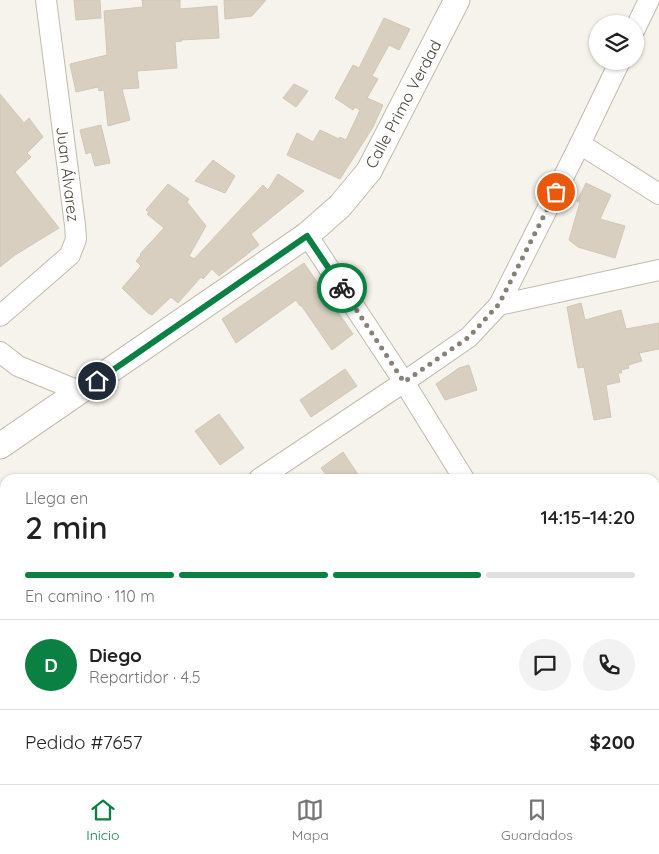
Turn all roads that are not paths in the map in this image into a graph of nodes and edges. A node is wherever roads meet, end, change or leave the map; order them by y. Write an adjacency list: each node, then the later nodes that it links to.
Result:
1 (46, 0): 11 (street, Juan Álvarez)
2 (457, 0): 8 (street, Calle Primo Verdad)
3 (649, 0): 4 (street)
4 (642, 15)
5 (616, 70): 6 (street)
6 (580, 144): 7 (street); 10 (street)
7 (659, 194)
8 (307, 236): 14 (street); 15 (street, Calle Primo Verdad)
9 (659, 270): 10 (street)
10 (499, 304): 14 (street)
11 (0, 316)
12 (0, 352): 13 (street)
13 (9, 366): 15 (street)
14 (404, 382): 17 (street); 18 (street)
15 (81, 392): 16 (street, Calle Primo Verdad)
16 (0, 446)
17 (266, 474)
18 (461, 474)

